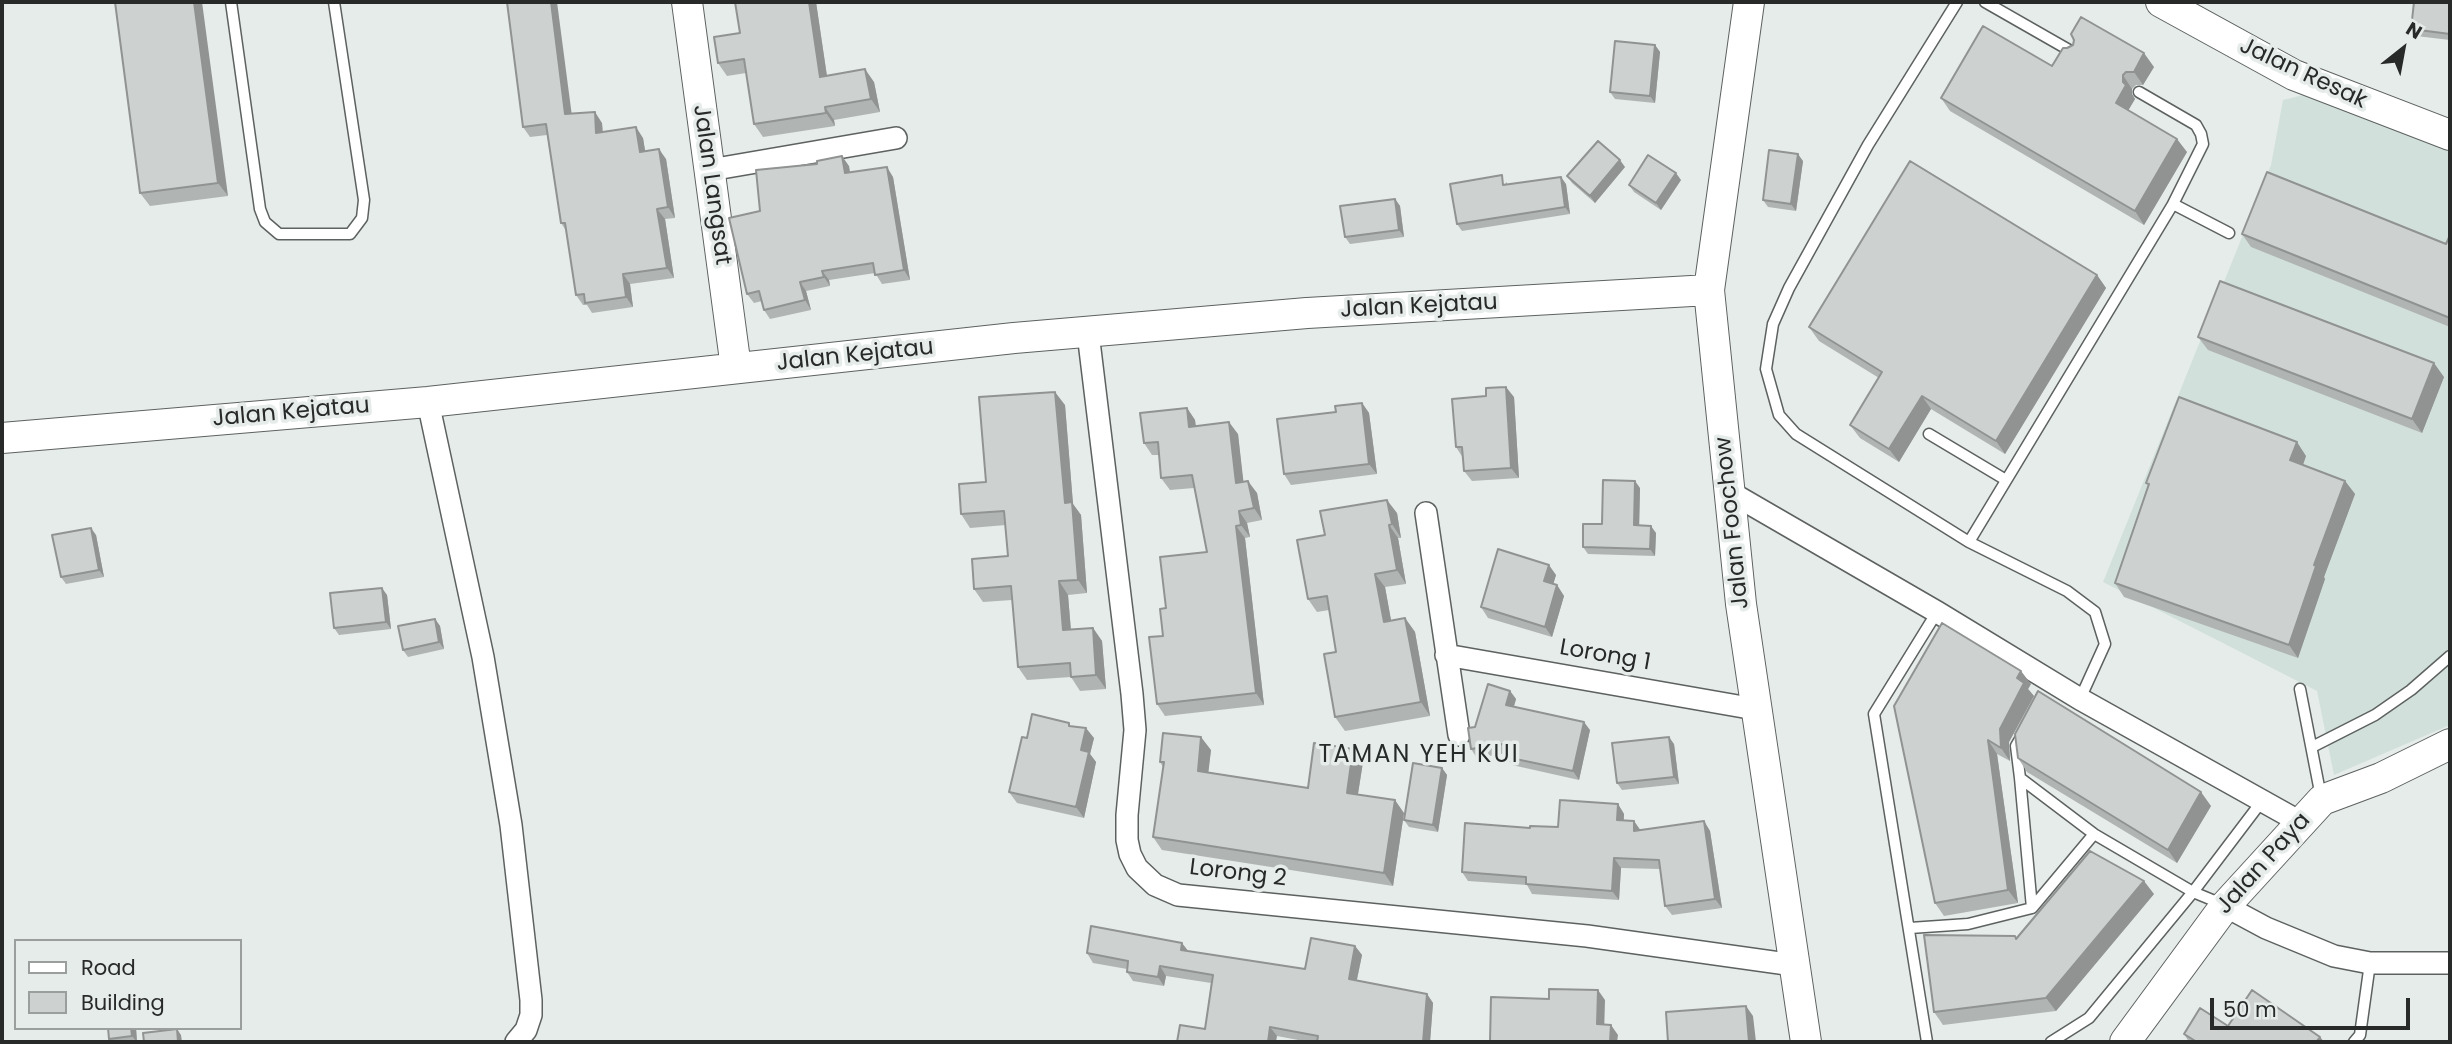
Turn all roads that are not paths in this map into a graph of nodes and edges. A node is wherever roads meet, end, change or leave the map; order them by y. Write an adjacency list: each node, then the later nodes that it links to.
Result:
1 (231, 2): 2 (lane)
2 (334, 2)
3 (687, 2): 12 (main road, Jalan Langsat)
4 (1749, 2): 15 (main road, Jalan Foochow)
5 (1957, 2): 24 (lane)
6 (1985, 2): 8 (lane)
7 (2161, 2): 10 (main road, Jalan Resak)
8 (2076, 54)
9 (2139, 92): 13 (lane)
10 (2450, 135)
11 (896, 138): 12 (street)
12 (710, 170): 17 (main road, Jalan Langsat)
13 (2173, 204): 14 (lane); 21 (lane)
14 (2229, 233)
15 (1709, 290): 16 (main road, Jalan Kejatau); 22 (main road, Jalan Foochow)
16 (1088, 333): 17 (main road, Jalan Kejatau); 46 (street, Lorong 2)
17 (736, 368): 18 (main road, Jalan Kejatau)
18 (428, 402): 20 (main road, Jalan Kejatau); 48 (street)
19 (1928, 434): 21 (lane)
20 (2, 438)
21 (2006, 480): 24 (lane)
22 (1728, 491): 25 (street); 30 (main road, Jalan Foochow)
23 (1426, 513): 26 (street)
24 (1969, 542): 29 (lane)
25 (1937, 612): 29 (street); 43 (lane)
26 (1446, 655): 30 (street, Lorong 1); 32 (street)
27 (2450, 656): 34 (lane)
28 (2300, 689): 34 (lane)
29 (2080, 699): 36 (street)
30 (1755, 709): 46 (main road, Jalan Foochow)
31 (2028, 724): 35 (lane)
32 (1460, 735)
33 (2450, 744): 37 (main road, Jalan Paya)
34 (2312, 747): 37 (lane)
35 (2020, 778): 39 (lane); 42 (lane)
36 (2262, 800): 38 (street); 40 (lane)
37 (2322, 800): 38 (main road, Jalan Paya)
38 (2300, 822): 41 (main road, Jalan Paya)
39 (2094, 834): 40 (lane); 42 (lane)
40 (2193, 892): 41 (lane); 51 (lane)
41 (2225, 905): 44 (street); 52 (main road, Jalan Paya)
42 (2032, 908): 43 (lane)
43 (1910, 928): 50 (lane)
44 (2370, 963): 45 (street); 47 (lane)
45 (2450, 963)
46 (1794, 965): 49 (main road, Jalan Foochow)
47 (2357, 1039): 53 (lane)
48 (516, 1042)
49 (1806, 1042)
50 (1927, 1042)
51 (2051, 1042)
52 (2125, 1042)
53 (2370, 1042)

